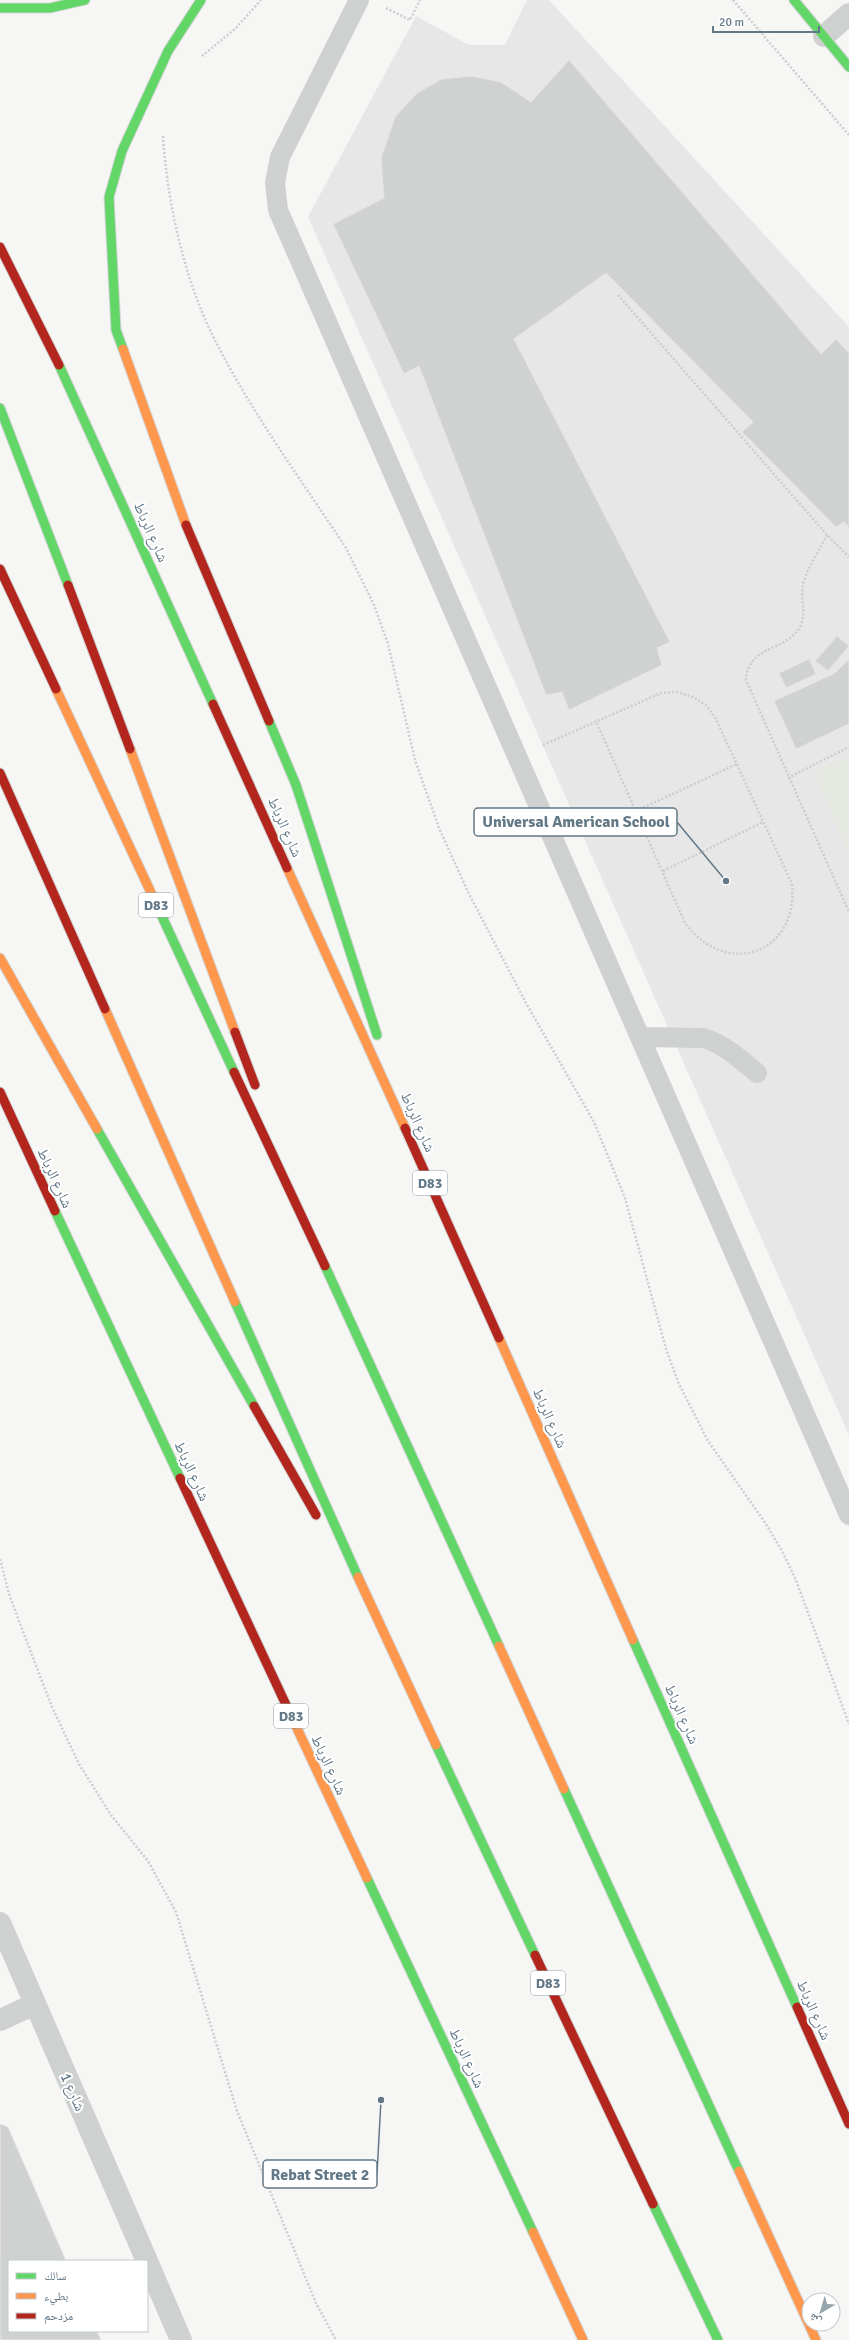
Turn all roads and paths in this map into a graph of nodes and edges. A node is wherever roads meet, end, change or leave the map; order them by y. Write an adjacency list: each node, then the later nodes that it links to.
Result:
1 (85, 0): 9 (main road)
2 (202, 0): 34 (main road)
3 (261, 0): 13 (path)
4 (359, 0): 24 (lane)
5 (420, 0): 8 (path)
6 (733, 0): 15 (path)
7 (794, 0): 11 (main road)
8 (384, 7)
9 (0, 8)
10 (849, 14): 11 (street)
11 (824, 36): 12 (main road)
12 (847, 59)
13 (198, 60)
14 (164, 128): 47 (path)
15 (849, 135)
16 (0, 247): 40 (main road, شارع الرباط / D83)
17 (618, 295): 19 (path)
18 (0, 408): 38 (main road)
19 (827, 535): 20 (path); 27 (path)
20 (849, 557)
21 (0, 569): 41 (main road, D83)
22 (596, 721): 24 (path); 25 (path); 28 (path)
23 (849, 746): 27 (path)
24 (517, 757): 33 (lane)
25 (737, 764): 28 (path); 29 (path)
26 (0, 773): 46 (main road, D83)
27 (788, 778): 31 (path)
28 (636, 811): 30 (path)
29 (763, 822): 30 (path); 30 (path)
30 (663, 871)
31 (849, 912)
32 (0, 958): 43 (main road)
33 (640, 1037): 36 (lane); 42 (lane)
34 (379, 1042)
35 (384, 1057): 40 (main road)
36 (757, 1073)
37 (0, 1092): 56 (main road, شارع الرباط / D83)
38 (260, 1098)
39 (268, 1120): 41 (main road)
40 (407, 1132): 51 (main road, شارع الرباط / D83)
41 (312, 1240): 58 (main road, D83)
42 (849, 1515)
43 (320, 1521)
44 (332, 1542): 46 (main road)
45 (0, 1559): 55 (path)
46 (379, 1625): 57 (main road, D83)
47 (849, 1724)
48 (0, 1923): 49 (street, شارع 1)
49 (35, 2004): 50 (street); 52 (street, شارع 1)
50 (0, 2020)
51 (849, 2124)
52 (147, 2260)
53 (148, 2263): 54 (street, شارع 1)
54 (181, 2340)
55 (336, 2340)
56 (583, 2340)
57 (718, 2340)
58 (816, 2340)

